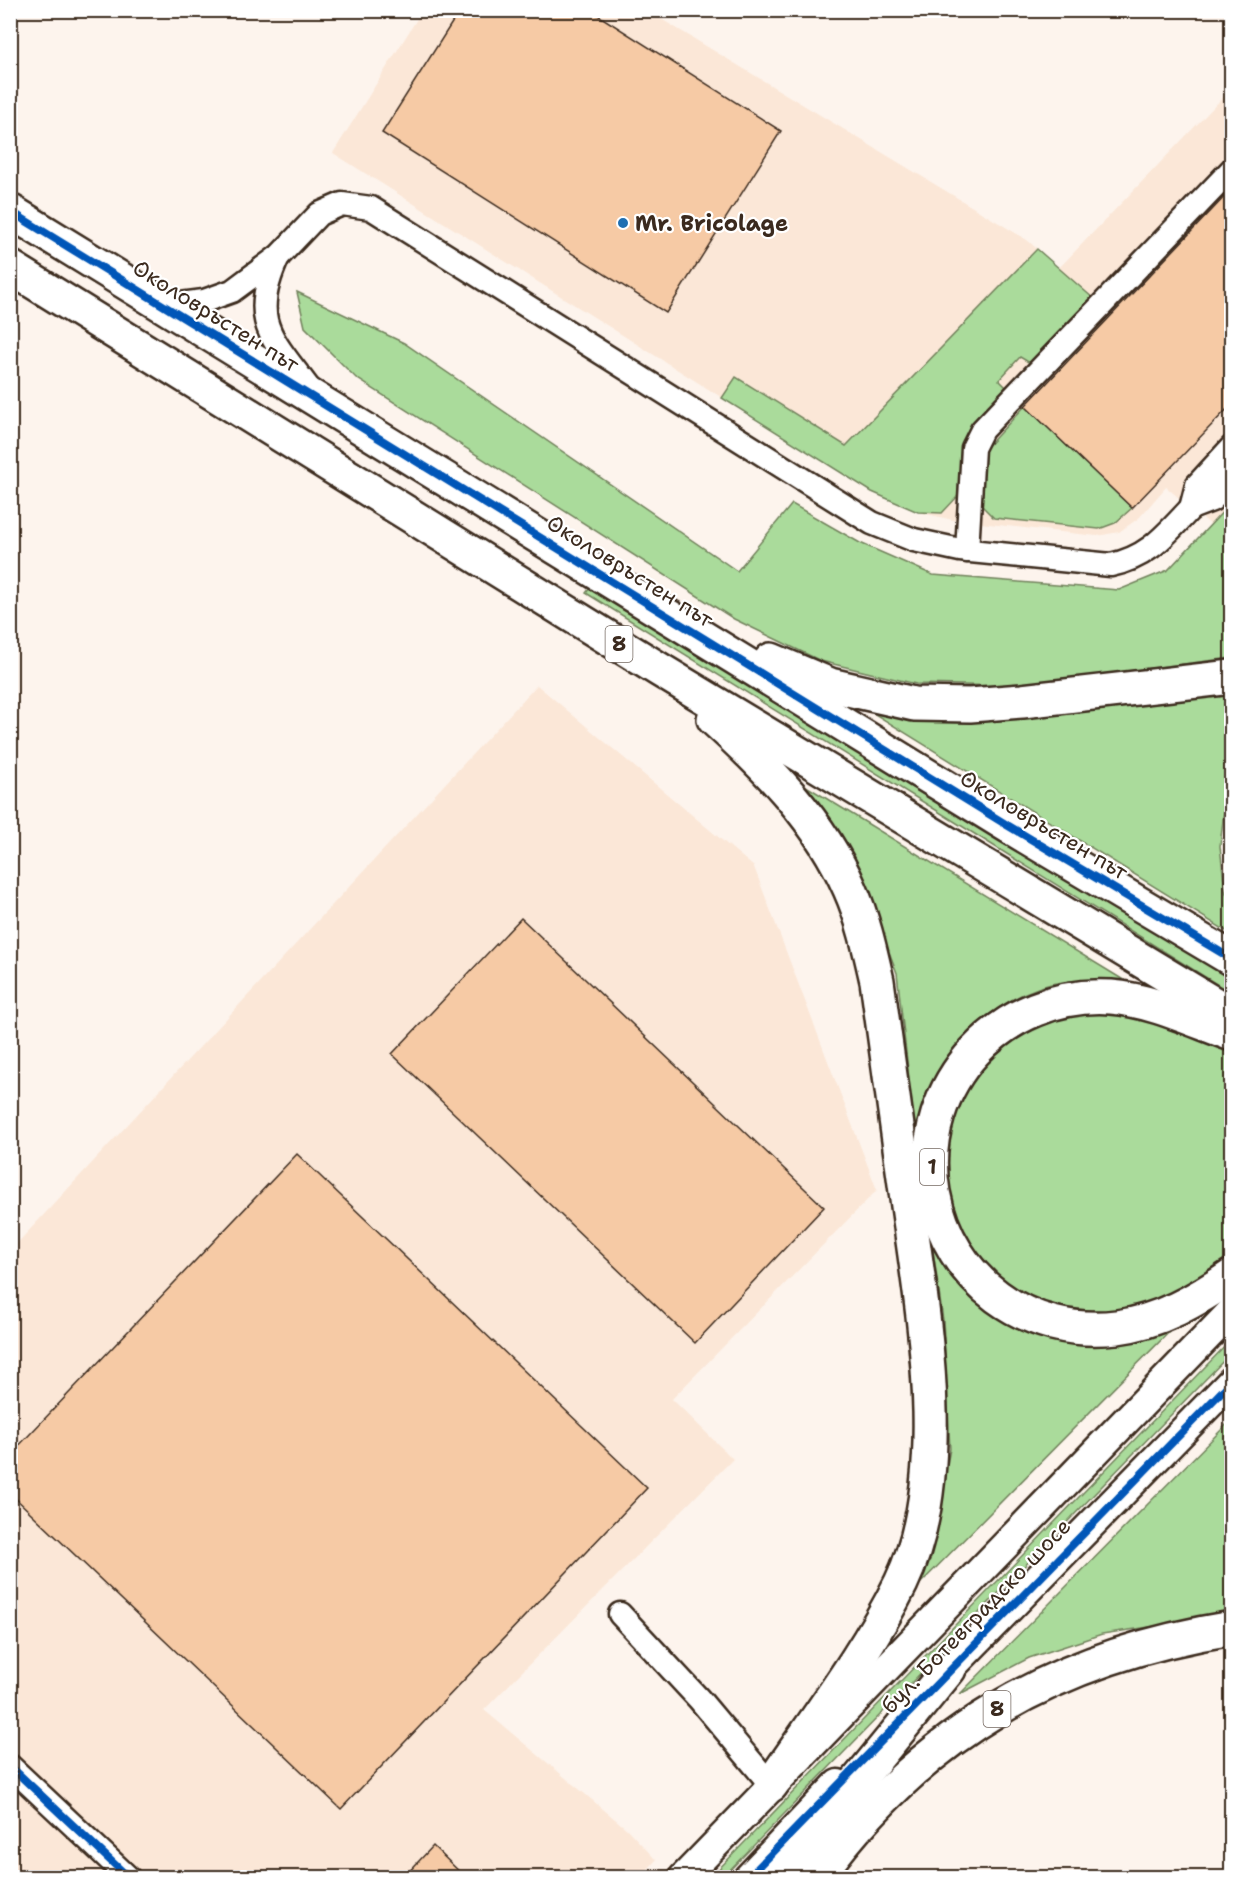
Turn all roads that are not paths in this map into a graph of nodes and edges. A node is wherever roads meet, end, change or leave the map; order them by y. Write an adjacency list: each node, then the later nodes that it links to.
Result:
1 (1232, 169): 10 (street)
2 (10, 211): 5 (highway, Околовръстен път / 8)
3 (279, 256): 5 (street); 6 (street); 10 (street)
4 (10, 267): 12 (highway, 8)
5 (165, 306): 6 (highway, Околовръстен път / 8)
6 (316, 399): 11 (highway, Околовръстен път / 8)
7 (1232, 447): 9 (street)
8 (1232, 478): 9 (street)
9 (1191, 508): 10 (street)
10 (967, 551)
11 (682, 624): 13 (highway); 14 (highway, Околовръстен път / 8)
12 (660, 670): 15 (highway, 8); 24 (highway)
13 (1232, 677)
14 (1232, 959)
15 (1232, 1015)
16 (1232, 1034): 17 (highway, 1)
17 (1232, 1276)
18 (1232, 1311): 24 (main road, бул. Ботевградско шосе)
19 (1232, 1381): 22 (main road, бул. Ботевградско шосе)
20 (620, 1614): 24 (street)
21 (1232, 1628): 29 (highway, 8)
22 (949, 1669): 27 (main road, бул. Ботевградско шосе); 28 (highway)
23 (10, 1766): 25 (street)
24 (771, 1785): 26 (main road, бул. Ботевградско шосе)
25 (119, 1875)
26 (683, 1878)
27 (748, 1878)
28 (784, 1878)
29 (816, 1878)

